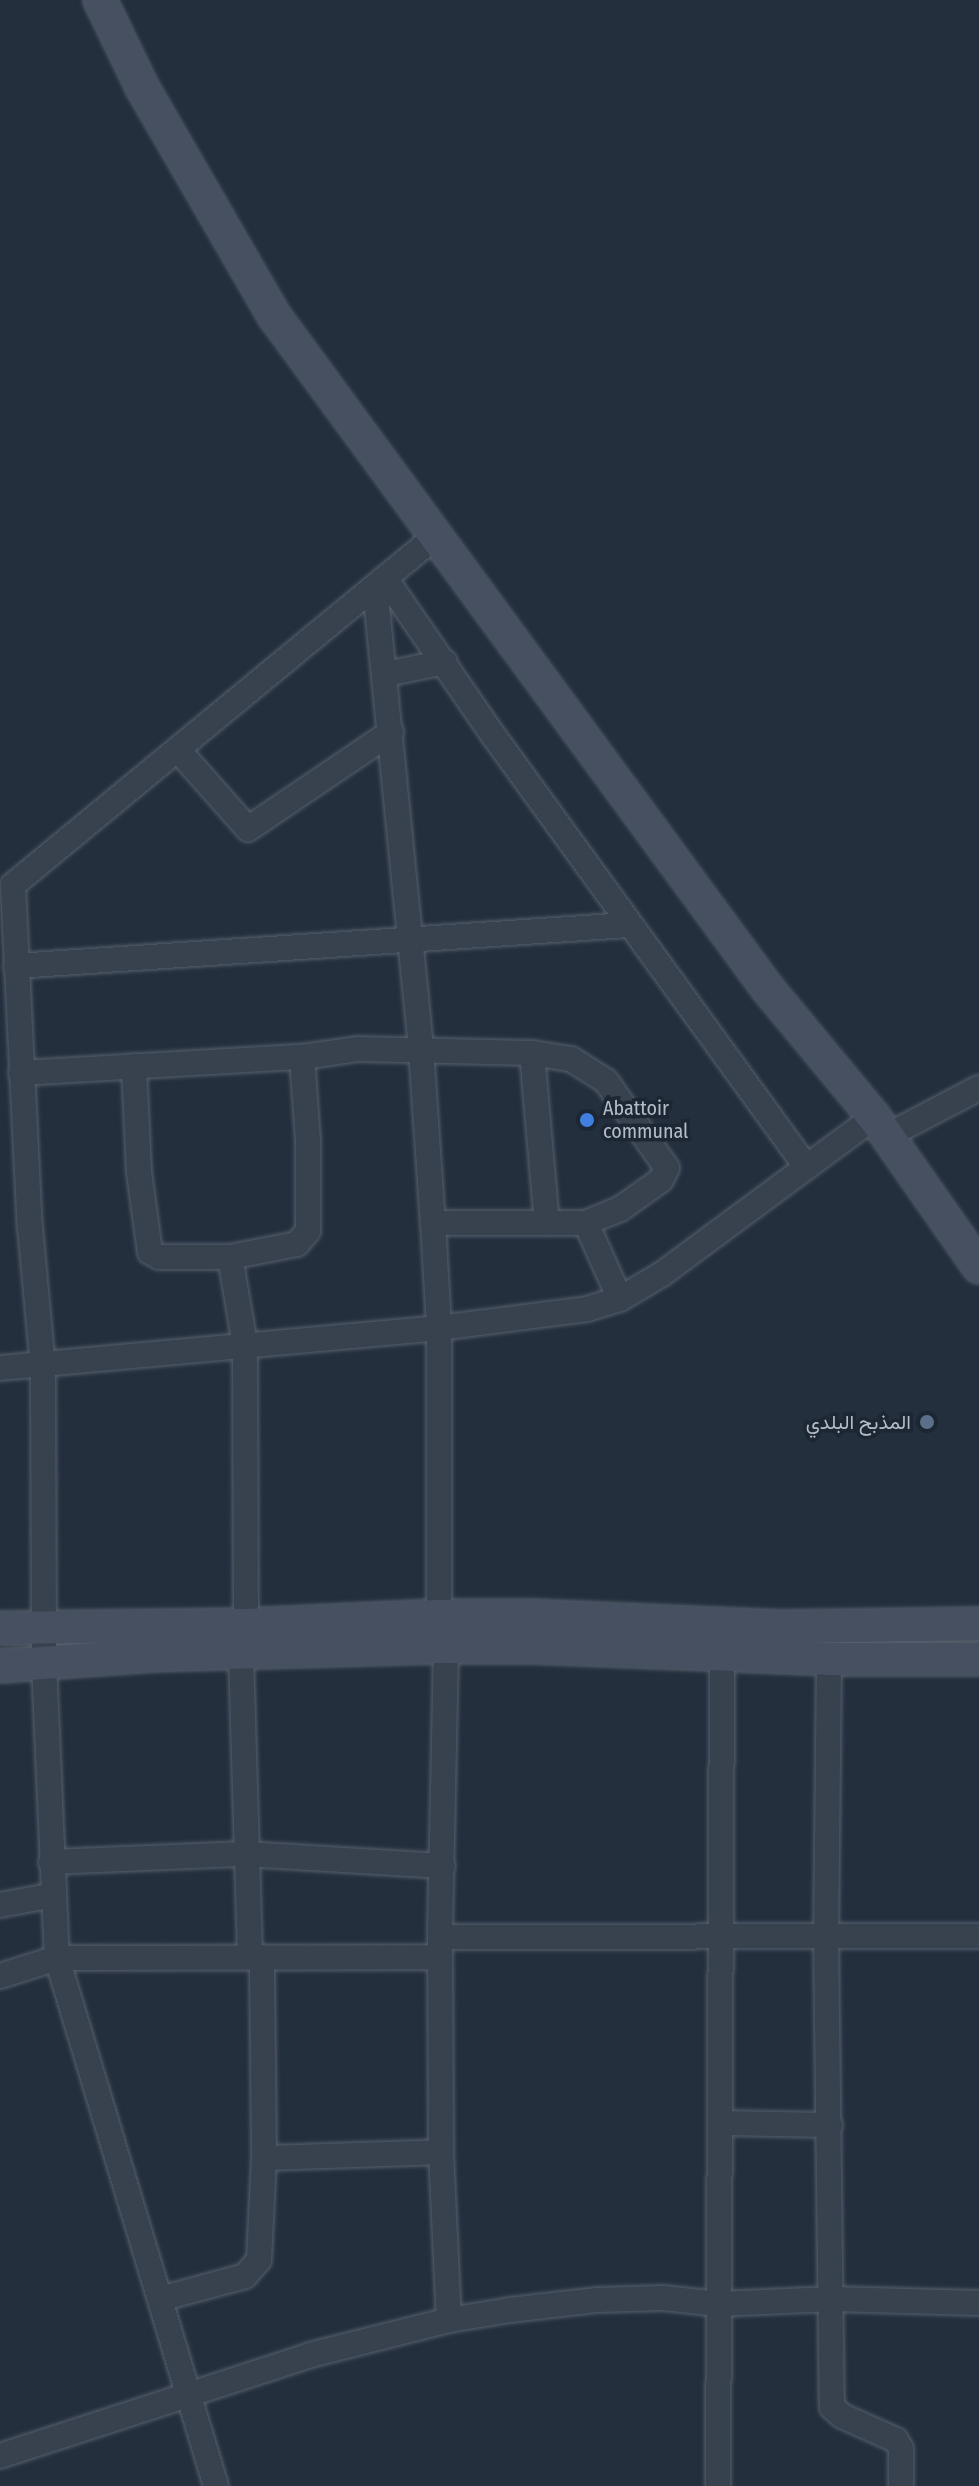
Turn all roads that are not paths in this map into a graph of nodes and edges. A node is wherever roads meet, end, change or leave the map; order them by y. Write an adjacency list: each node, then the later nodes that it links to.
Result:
1 (100, 0): 2 (street)
2 (436, 536): 3 (street); 19 (street)
3 (380, 583): 4 (street); 5 (street); 7 (street)
4 (445, 662): 5 (street); 9 (street)
5 (386, 674): 6 (street)
6 (391, 732): 7 (street); 10 (street)
7 (179, 751): 8 (street)
8 (6, 883): 11 (street)
9 (629, 925): 10 (street); 20 (street)
10 (410, 940): 11 (street); 12 (street)
11 (16, 966): 16 (street)
12 (421, 1049): 13 (street); 14 (street); 21 (street)
13 (532, 1053): 22 (street); 23 (street)
14 (302, 1057): 15 (street); 24 (street)
15 (134, 1066): 16 (street); 24 (street)
16 (21, 1073): 18 (street)
17 (979, 1088): 19 (street)
18 (12, 1118): 29 (street)
19 (880, 1127): 20 (street); 25 (street)
20 (805, 1165): 26 (street)
21 (433, 1223): 22 (street); 27 (street)
22 (547, 1223): 23 (street)
23 (586, 1223): 26 (street)
24 (230, 1257): 28 (street)
25 (979, 1267)
26 (620, 1299): 27 (street)
27 (439, 1328): 28 (street); 34 (street)
28 (245, 1345): 29 (street); 35 (street)
29 (43, 1366): 30 (street); 32 (street)
30 (0, 1368)
31 (979, 1624): 34 (street)
32 (46, 1625): 33 (street); 35 (street); 39 (street)
33 (0, 1628)
34 (442, 1632): 35 (street); 36 (street); 43 (street)
35 (244, 1639): 39 (street); 41 (street)
36 (722, 1654): 37 (street); 47 (street)
37 (829, 1659): 38 (street); 46 (street)
38 (979, 1659)
39 (44, 1663): 40 (street); 42 (street)
40 (0, 1666)
41 (245, 1854): 42 (street); 43 (street); 50 (street)
42 (51, 1862): 44 (street)
43 (443, 1866): 49 (street)
44 (54, 1895): 45 (street); 51 (street)
45 (0, 1905)
46 (826, 1934): 47 (street); 48 (street); 54 (street)
47 (719, 1936): 49 (street); 53 (street)
48 (979, 1936)
49 (440, 1947): 50 (street); 55 (street)
50 (256, 1957): 51 (street); 56 (street)
51 (57, 1958): 52 (street); 57 (street)
52 (0, 1976)
53 (721, 2123): 54 (street); 60 (street)
54 (830, 2125): 58 (street)
55 (441, 2152): 56 (street); 61 (street)
56 (264, 2158): 57 (street)
57 (160, 2299): 62 (street)
58 (832, 2299): 59 (street); 60 (street); 66 (street)
59 (979, 2303)
60 (720, 2304): 61 (street); 65 (street)
61 (449, 2320): 62 (street)
62 (188, 2392): 63 (street); 64 (street)
63 (0, 2456)
64 (216, 2486)
65 (718, 2486)
66 (901, 2486)

